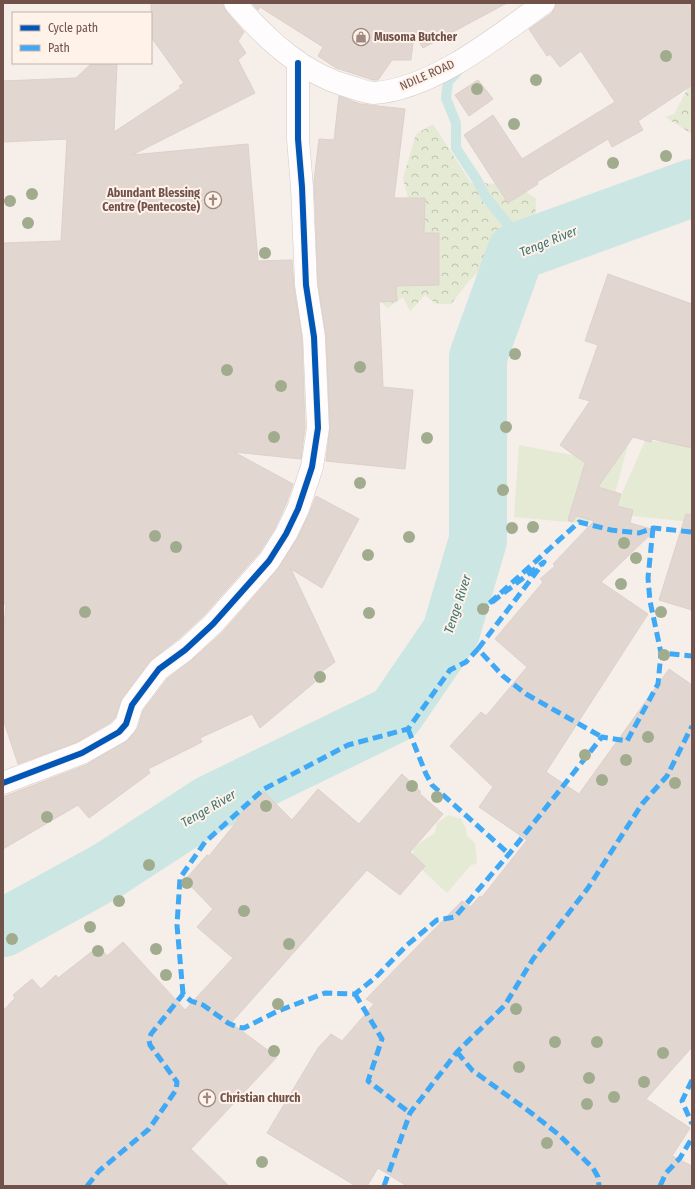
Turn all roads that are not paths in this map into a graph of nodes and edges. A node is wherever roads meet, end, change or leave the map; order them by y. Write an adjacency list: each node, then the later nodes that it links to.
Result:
1 (235, 3): 3 (street, NDILE ROAD)
2 (544, 3): 3 (street, NDILE ROAD)
3 (298, 63): 4 (street)
4 (3, 783)

